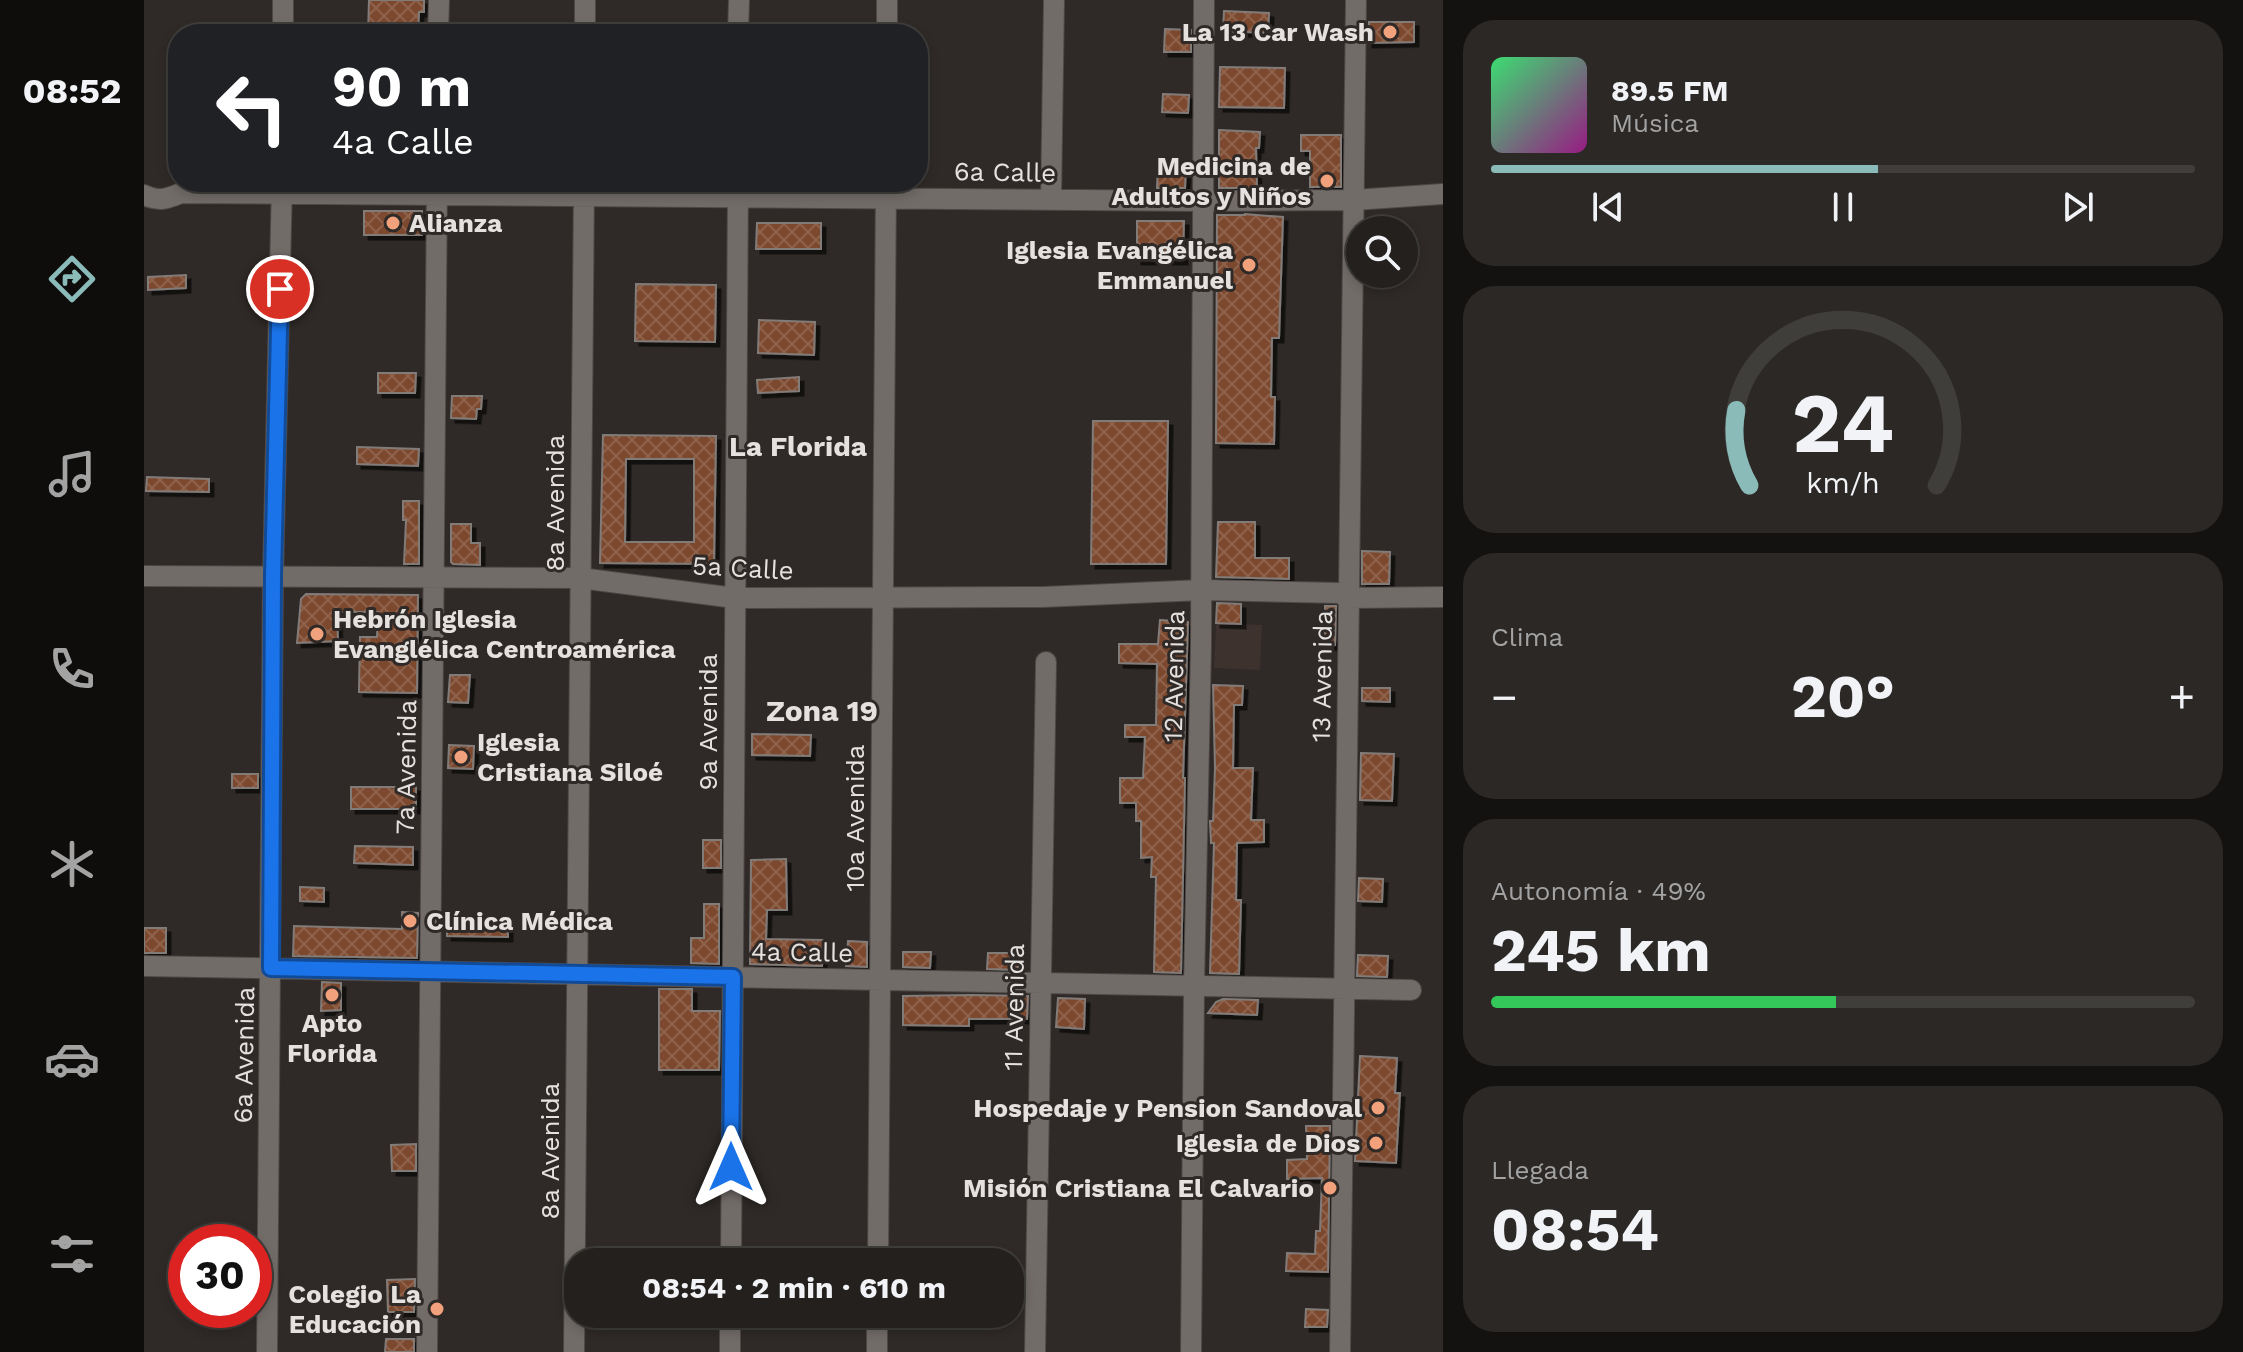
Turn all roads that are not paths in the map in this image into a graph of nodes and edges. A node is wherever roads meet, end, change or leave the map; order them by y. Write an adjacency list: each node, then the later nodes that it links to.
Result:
1 (283, 0): 9 (street)
2 (439, 0): 10 (street)
3 (585, 0): 11 (street)
4 (739, 0): 12 (street)
5 (887, 0): 13 (street)
6 (1054, 0): 23 (street)
7 (1204, 0): 25 (street, 12 Avenida)
8 (1356, 0): 24 (street, 13 Avenida)
9 (283, 24)
10 (438, 24)
11 (585, 24)
12 (738, 24)
13 (887, 24)
14 (201, 192): 21 (street, 6a Calle)
15 (282, 192): 27 (street, 6a Avenida)
16 (437, 192): 28 (street, 7a Avenida)
17 (584, 192): 29 (street, 8a Avenida)
18 (738, 192): 35 (street, 9a Avenida)
19 (886, 192): 33 (street, 10a Avenida)
20 (923, 192): 23 (street, 6a Calle)
21 (144, 193)
22 (1443, 194): 24 (street, 6a Calle)
23 (1051, 199): 25 (street, 6a Calle)
24 (1354, 200): 25 (street, 6a Calle); 32 (street, 13 Avenida)
25 (1202, 201): 31 (street, 12 Avenida)
26 (144, 576): 27 (street, 5a Calle)
27 (273, 576): 28 (street, 5a Calle); 38 (street, 6a Avenida)
28 (433, 577): 29 (street, 5a Calle); 39 (street, 7a Avenida)
29 (580, 578): 35 (street, 5a Calle); 40 (street, 8a Avenida)
30 (1443, 589): 32 (street, 5a Calle)
31 (1202, 590): 32 (street, 5a Calle); 33 (street, 5a Calle); 44 (street, 12 Avenida)
32 (1346, 593): 34 (street, 5a Calle); 45 (street, 13 Avenida)
33 (883, 596): 35 (street, 5a Calle); 42 (street, 10a Avenida)
34 (1443, 597)
35 (735, 598): 41 (street, 9a Avenida)
36 (1046, 662): 43 (street, 11 Avenida)
37 (144, 966): 38 (street, 4a Calle)
38 (271, 968): 39 (street, 4a Calle); 51 (street, 6a Avenida)
39 (430, 971): 40 (street, 4a Calle); 52 (street, 7a Avenida)
40 (577, 974): 41 (street, 4a Calle); 53 (street, 8a Avenida)
41 (733, 977): 42 (street, 4a Calle); 47 (street, 9a Avenida)
42 (880, 980): 43 (street, 4a Calle); 48 (street, 10a Avenida)
43 (1040, 983): 44 (street, 4a Calle); 56 (street, 11 Avenida)
44 (1194, 986): 45 (street, 4a Calle); 57 (street, 12 Avenida)
45 (1344, 989): 46 (street, 4a Calle); 58 (street, 13 Avenida)
46 (1411, 990)
47 (731, 1248)
48 (878, 1248)
49 (730, 1328): 54 (street)
50 (877, 1328): 55 (street)
51 (267, 1352)
52 (427, 1352)
53 (574, 1352)
54 (730, 1352)
55 (877, 1352)
56 (1035, 1352)
57 (1191, 1352)
58 (1340, 1352)

